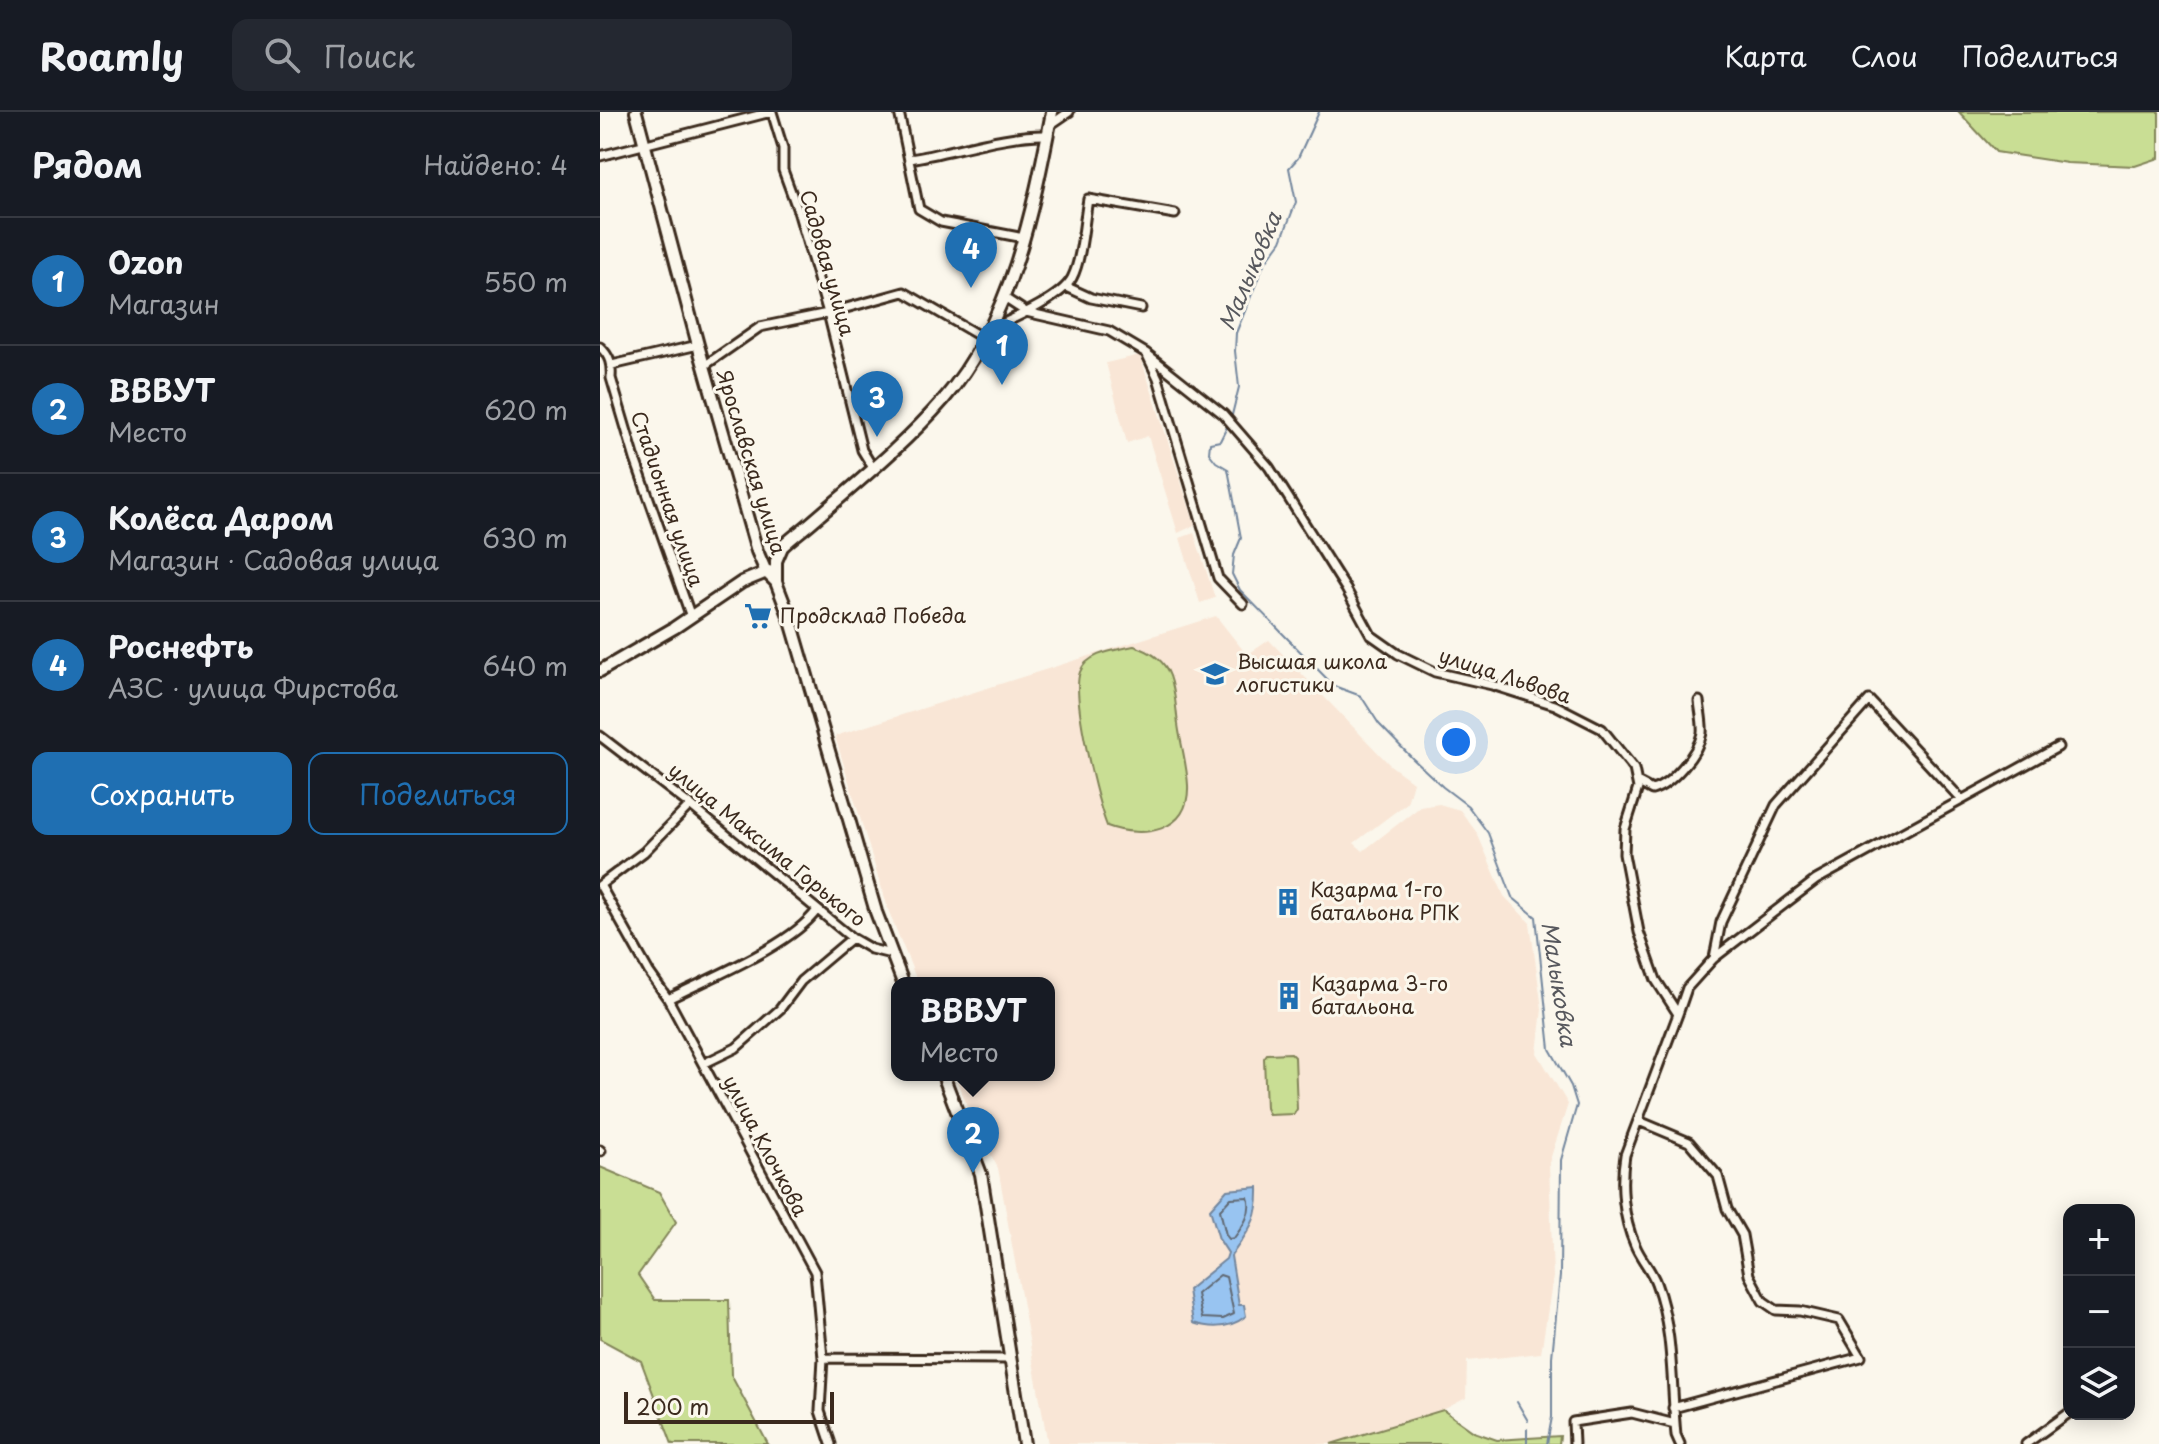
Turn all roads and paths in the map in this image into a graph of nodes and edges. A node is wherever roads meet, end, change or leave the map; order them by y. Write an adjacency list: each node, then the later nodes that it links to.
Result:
1 (636, 112): 7 (main road, Ярославская улица)
2 (772, 112): 7 (street); 16 (street, Садовая улица)
3 (899, 112): 9 (street)
4 (1052, 112): 6 (main road)
5 (1069, 112): 6 (street)
6 (1048, 130): 9 (street); 11 (main road)
7 (645, 146): 8 (street); 18 (main road, Ярославская улица)
8 (600, 156)
9 (910, 159): 11 (street)
10 (1175, 214): 12 (street)
11 (1024, 238): 13 (main road)
12 (1067, 287): 14 (street); 15 (street)
13 (1003, 297): 15 (street); 17 (main road)
14 (1141, 308)
15 (1026, 312): 17 (street); 20 (street, улица Львова)
16 (828, 313): 17 (street); 22 (street); 23 (street, Садовая улица)
17 (985, 334): 23 (main road)
18 (698, 345): 21 (street); 22 (main road, Ярославская улица)
19 (600, 347): 21 (street, Стадионная улица)
20 (1146, 353): 25 (street); 31 (street, улица Львова)
21 (612, 365): 26 (street, Стадионная улица)
22 (704, 366): 24 (main road, Ярославская улица)
23 (873, 468): 24 (main road)
24 (770, 570): 26 (main road); 37 (main road, Ярославская улица)
25 (1243, 604)
26 (691, 617): 27 (main road)
27 (600, 671)
28 (1699, 701): 31 (street)
29 (600, 736): 33 (street, улица Максима Горького)
30 (2058, 747): 32 (street)
31 (1637, 782): 41 (street)
32 (1961, 799): 38 (street); 38 (street)
33 (690, 805): 34 (street); 35 (street, улица Максима Горького)
34 (600, 885): 40 (street, улица Клочкова)
35 (817, 910): 36 (street, улица Максима Горького); 40 (street)
36 (852, 938): 37 (street, улица Максима Горького); 42 (street)
37 (891, 954): 39 (main road)
38 (1714, 958): 41 (street)
39 (901, 977)
40 (668, 999): 42 (street, улица Клочкова)
41 (1678, 1014): 44 (street)
42 (703, 1064): 45 (street, улица Клочкова)
43 (945, 1081): 46 (main road)
44 (1639, 1121): 47 (street); 47 (street)
45 (823, 1358): 46 (street); 50 (street, улица Клочкова)
46 (1011, 1359): 51 (main road)
47 (1673, 1408): 49 (street)
48 (2063, 1417): 54 (street)
49 (1675, 1424): 52 (street); 53 (street)
50 (831, 1444)
51 (1024, 1444)
52 (1574, 1444)
53 (1680, 1444)
54 (2026, 1444)

